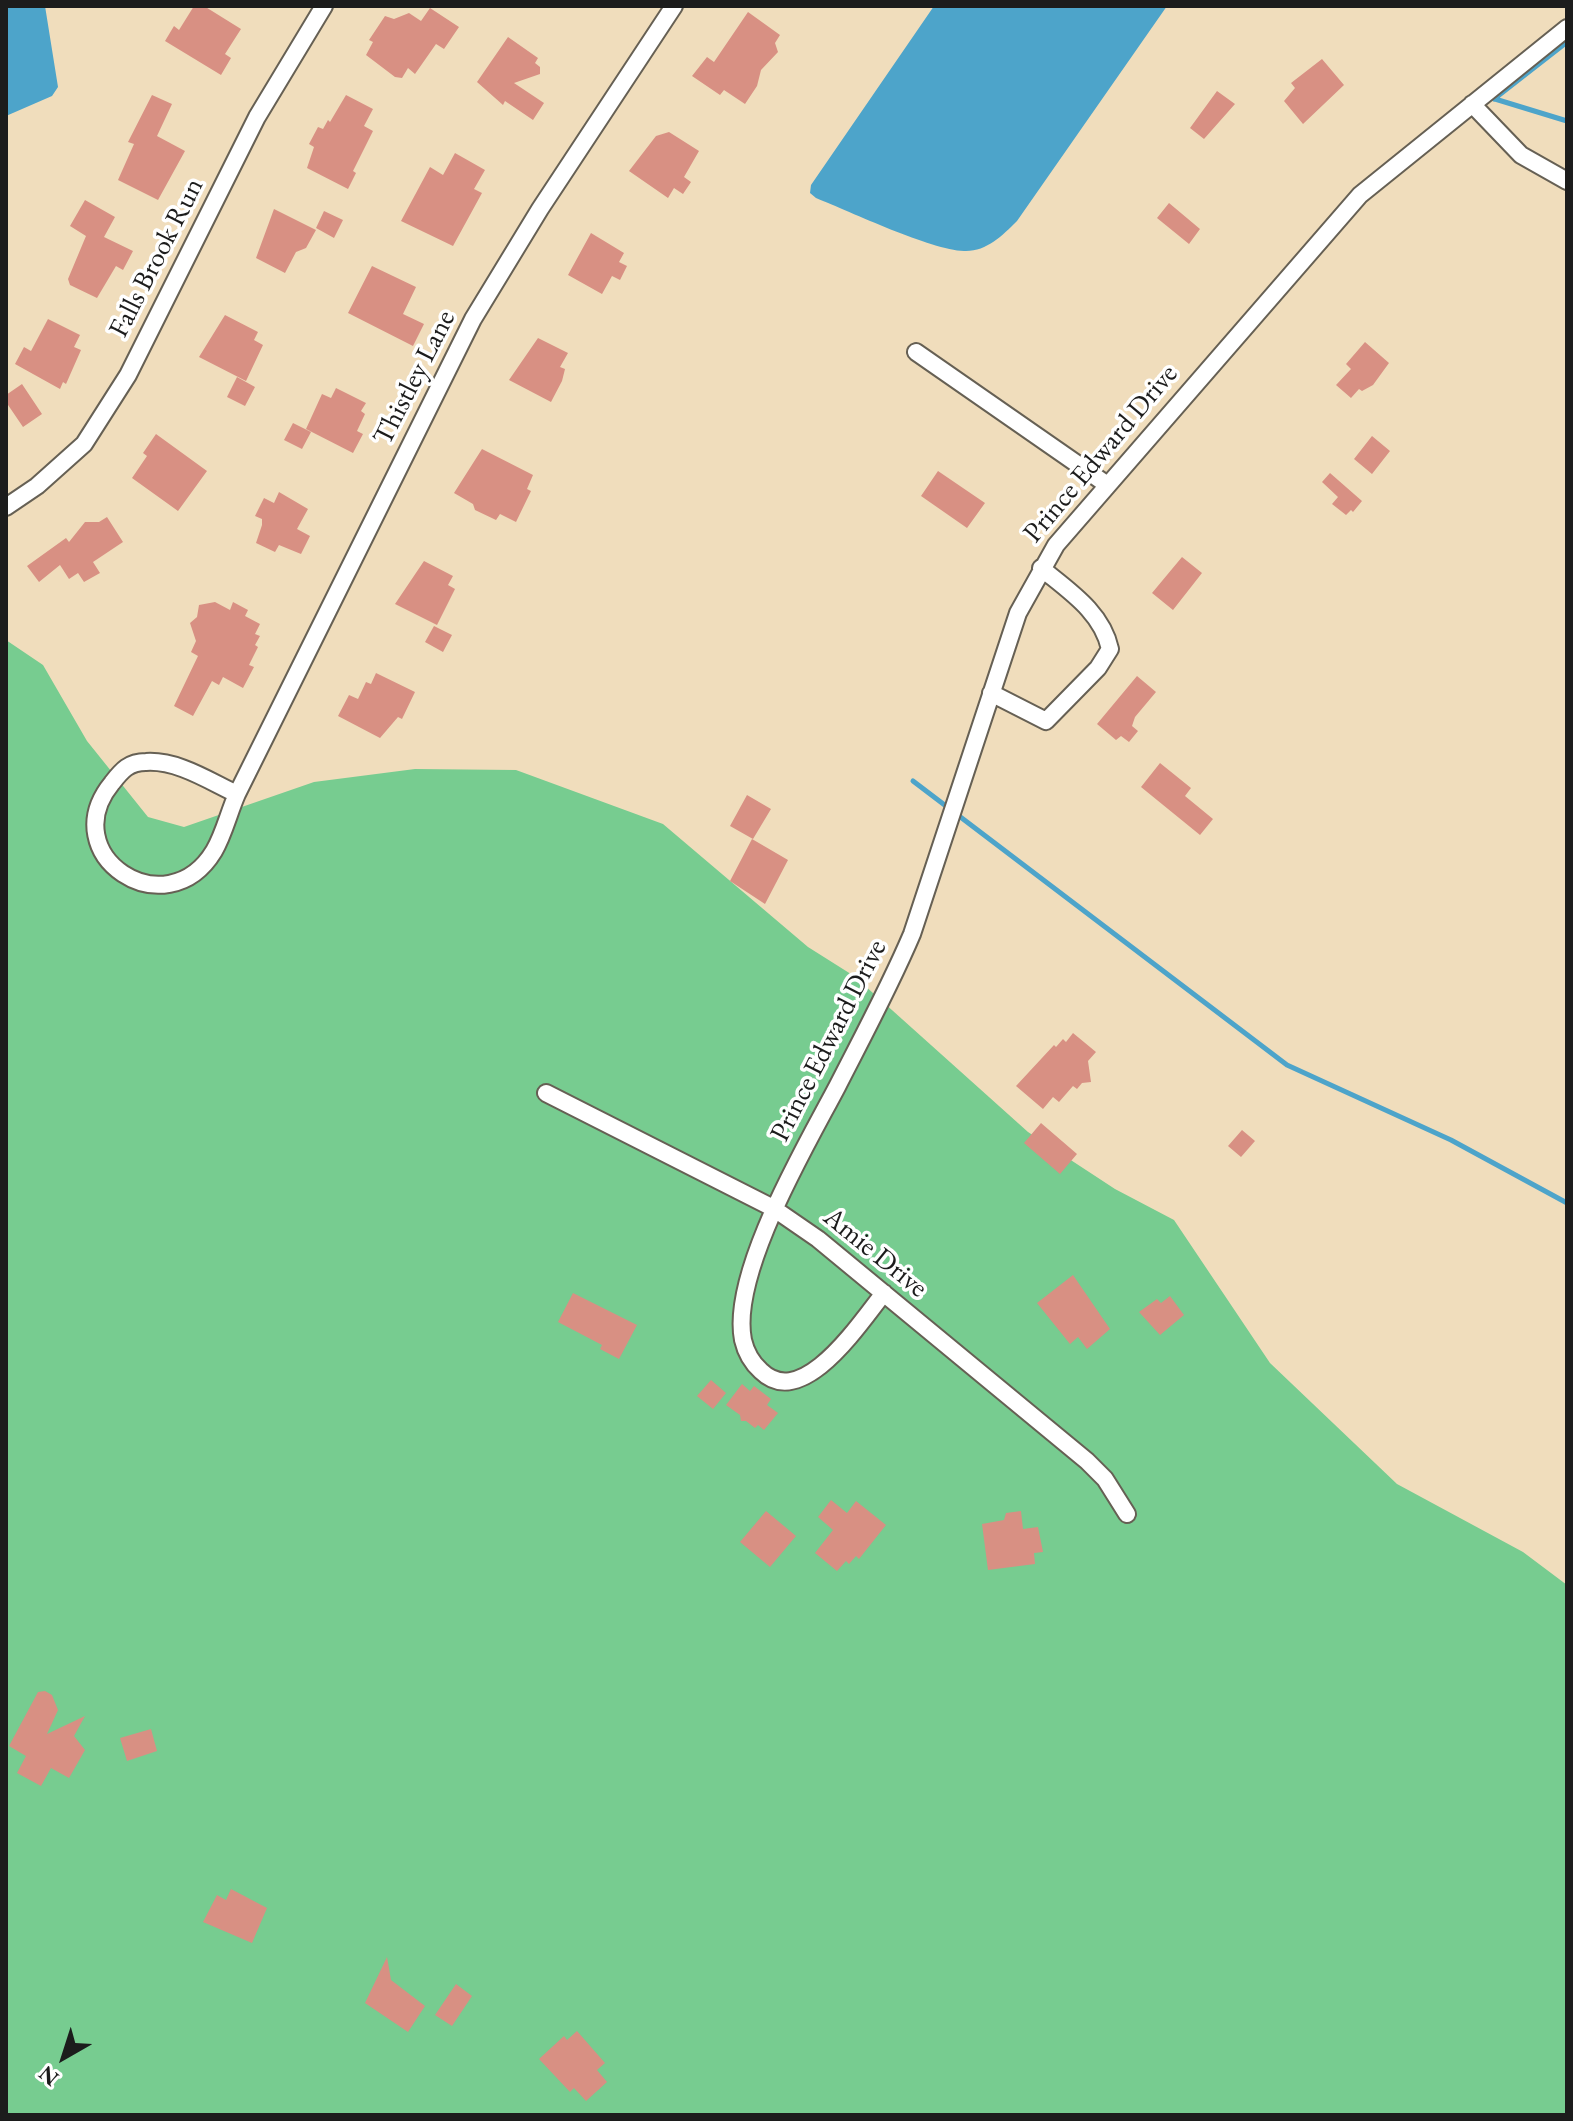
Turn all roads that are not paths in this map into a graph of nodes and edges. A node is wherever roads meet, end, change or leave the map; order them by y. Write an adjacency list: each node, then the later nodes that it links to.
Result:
1 (324, 6): 8 (street, Falls Brook Run)
2 (674, 6): 11 (street, Thistley Lane)
3 (1567, 28): 4 (street, Prince Edward Drive)
4 (1472, 104): 5 (street); 7 (street, Prince Edward Drive)
5 (1567, 181)
6 (916, 352): 7 (street)
7 (1106, 484): 9 (street, Prince Edward Drive)
8 (6, 507)
9 (1041, 568): 10 (street, Prince Edward Drive); 10 (street)
10 (991, 693): 13 (street, Prince Edward Drive)
11 (237, 794): 11 (street, Thistley Lane)
12 (546, 1093): 13 (street, Amie Drive)
13 (773, 1208): 14 (street, Amie Drive); 14 (street, Prince Edward Drive)
14 (884, 1293): 15 (street, Amie Drive)
15 (1127, 1514)

